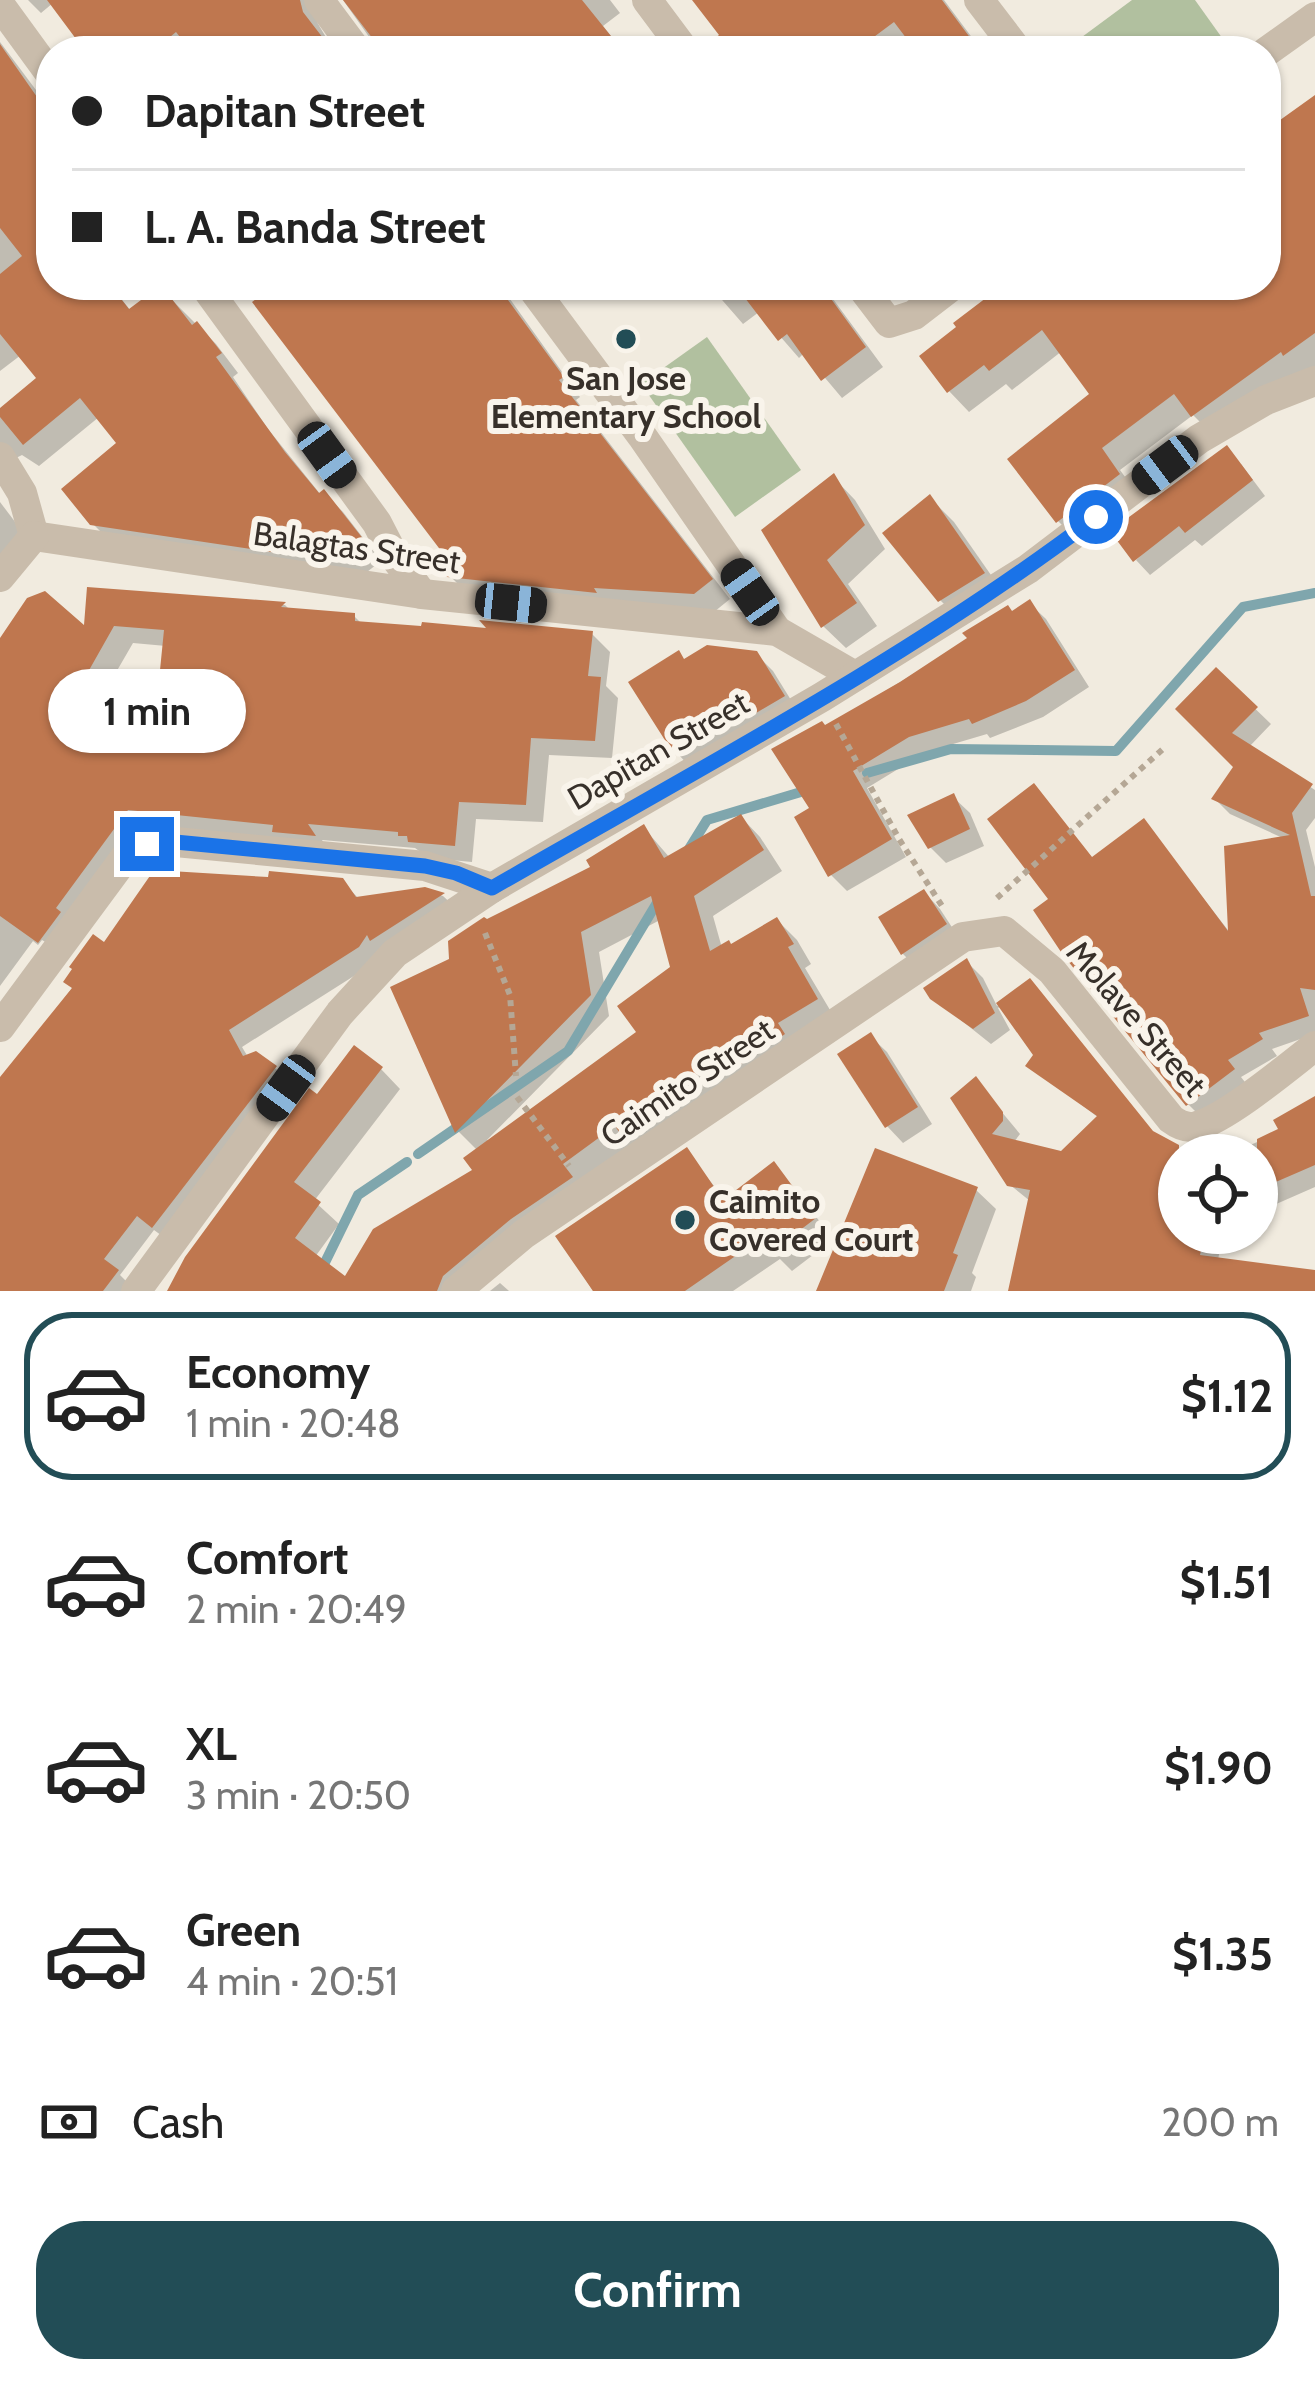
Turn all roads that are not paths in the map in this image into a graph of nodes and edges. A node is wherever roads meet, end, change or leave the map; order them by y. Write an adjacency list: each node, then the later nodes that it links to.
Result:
1 (319, 0): 6 (street)
2 (646, 0): 7 (street)
3 (980, 0): 8 (street)
4 (0, 5): 10 (street)
5 (1315, 16): 9 (street)
6 (346, 36)
7 (674, 36)
8 (1007, 36)
9 (1281, 41)
10 (36, 54)
11 (215, 300): 19 (street)
12 (541, 300): 20 (street)
13 (871, 300): 14 (street)
14 (934, 300)
15 (1315, 381): 21 (street, Dapitan Street)
16 (0, 457): 17 (street)
17 (34, 536): 18 (street); 19 (street, Balagtas Street)
18 (0, 577)
19 (422, 594): 20 (street, Balagtas Street)
20 (777, 631): 21 (street, Balagtas Street)
21 (855, 676): 22 (street, Dapitan Street)
22 (481, 895): 24 (street); 26 (street, Dapitan Street)
23 (970, 936): 25 (street, Molave Street); 27 (street, Caimito Street)
24 (0, 1027)
25 (1315, 1046)
26 (136, 1291)
27 (456, 1291)

